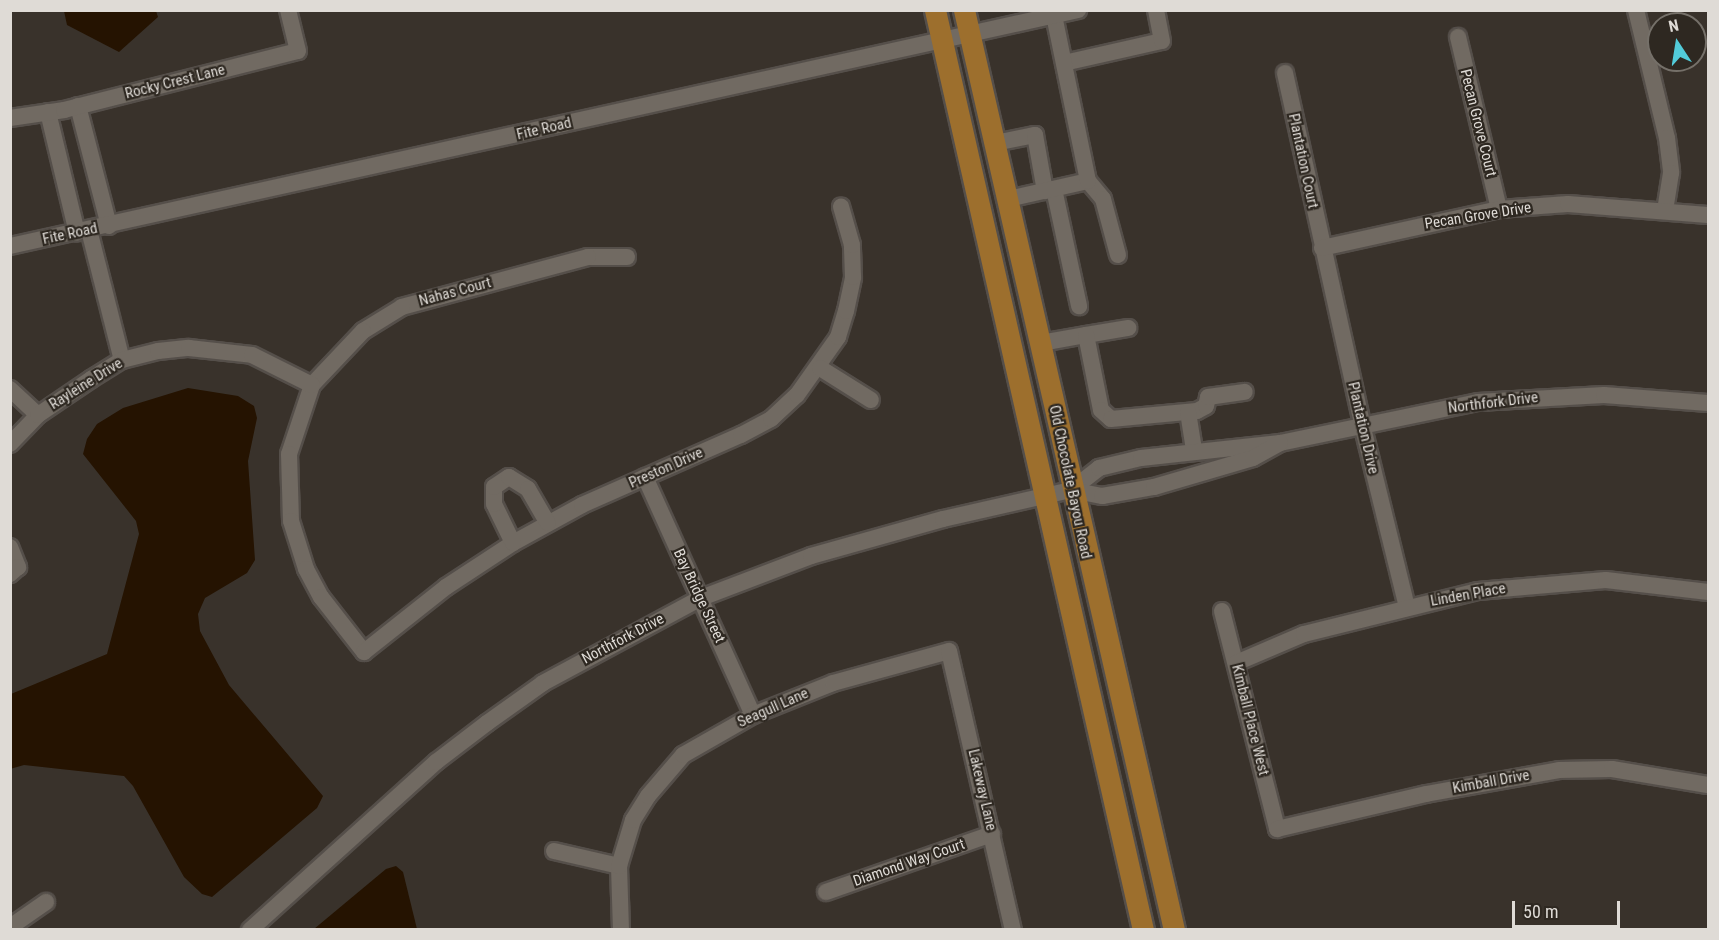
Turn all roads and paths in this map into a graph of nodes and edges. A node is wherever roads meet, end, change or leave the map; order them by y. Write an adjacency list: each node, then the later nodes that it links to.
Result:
1 (288, 10): 13 (street, Rocky Crest Lane)
2 (935, 10): 10 (main road, Old Chocolate Bayou Road)
3 (964, 10): 8 (main road, Old Chocolate Bayou Road)
4 (1078, 10): 7 (street, Fite Road)
5 (1156, 10): 11 (street)
6 (1636, 10): 22 (street)
7 (1054, 16): 8 (street, Fite Road); 11 (street)
8 (970, 34): 10 (street, Fite Road); 16 (main road, Old Chocolate Bayou Road)
9 (1458, 37): 21 (street, Pecan Grove Court)
10 (944, 40): 24 (street, Fite Road); 49 (main road, Old Chocolate Bayou Road)
11 (1064, 63): 17 (street)
12 (1285, 73): 27 (street, Plantation Court)
13 (78, 106): 14 (street, Rocky Crest Lane); 24 (street)
14 (48, 112): 15 (street, Rocky Crest Lane); 25 (street)
15 (10, 118)
16 (995, 143): 18 (street); 19 (main road, Old Chocolate Bayou Road)
17 (1088, 181): 18 (street); 28 (street)
18 (1050, 190): 19 (street); 30 (street)
19 (1008, 199): 33 (main road, Old Chocolate Bayou Road)
20 (841, 207): 35 (street, Preston Drive)
21 (1499, 209): 22 (street, Pecan Grove Drive); 27 (street, Pecan Grove Drive)
22 (1665, 210): 23 (street, Pecan Grove Drive)
23 (1708, 215)
24 (110, 226): 25 (street, Fite Road)
25 (83, 231): 26 (street, Fite Road); 34 (street)
26 (10, 246)
27 (1322, 248): 43 (street, Plantation Drive)
28 (1118, 255)
29 (627, 257): 36 (street, Nahas Court)
30 (1079, 306)
31 (1128, 328): 32 (street)
32 (1086, 335): 33 (street); 41 (street)
33 (1041, 343): 48 (main road, Old Chocolate Bayou Road)
34 (122, 360): 36 (street, Rayleine Drive); 42 (street, Rayleine Drive)
35 (820, 368): 39 (street); 47 (street, Preston Drive)
36 (312, 385): 51 (street, Preston Drive)
37 (10, 389): 42 (street)
38 (1245, 392): 41 (street)
39 (871, 400)
40 (1708, 403): 43 (street, Northfork Drive)
41 (1184, 412): 46 (street)
42 (38, 415): 44 (street, Rayleine Drive)
43 (1362, 424): 45 (street, Northfork Drive); 56 (street, Plantation Drive)
44 (11, 443)
45 (1280, 443): 46 (street, Northfork Drive); 48 (street, Northfork Drive)
46 (1190, 452): 48 (street, Northfork Drive)
47 (645, 477): 50 (street, Preston Drive); 55 (street, Bay Bridge Street)
48 (1071, 490): 49 (street, Northfork Drive); 73 (main road, Old Chocolate Bayou Road)
49 (1045, 495): 55 (street, Northfork Drive); 72 (main road, Old Chocolate Bayou Road)
50 (548, 523): 51 (street, Preston Drive); 51 (street)
51 (513, 543)
52 (10, 548): 53 (street)
53 (10, 574)
54 (1708, 592): 56 (street, Linden Place)
55 (701, 598): 60 (street, Bay Bridge Street); 69 (street, Northfork Drive)
56 (1407, 607): 59 (street, Linden Place)
57 (1222, 611): 59 (street, Kimball Place West)
58 (948, 651): 60 (street, Seagull Lane); 63 (street, Lakeway Lane)
59 (1236, 663): 62 (street, Kimball Place West)
60 (753, 715): 65 (street, Seagull Lane)
61 (1708, 784): 62 (street, Kimball Drive)
62 (1277, 829)
63 (992, 834): 66 (street, Diamond Way Court); 71 (street, Lakeway Lane)
64 (554, 851): 65 (street)
65 (619, 866): 70 (street, Seagull Lane)
66 (826, 892)
67 (46, 902): 68 (street)
68 (10, 927)
69 (250, 930)
70 (621, 930)
71 (1013, 930)
72 (1143, 930)
73 (1174, 930)

